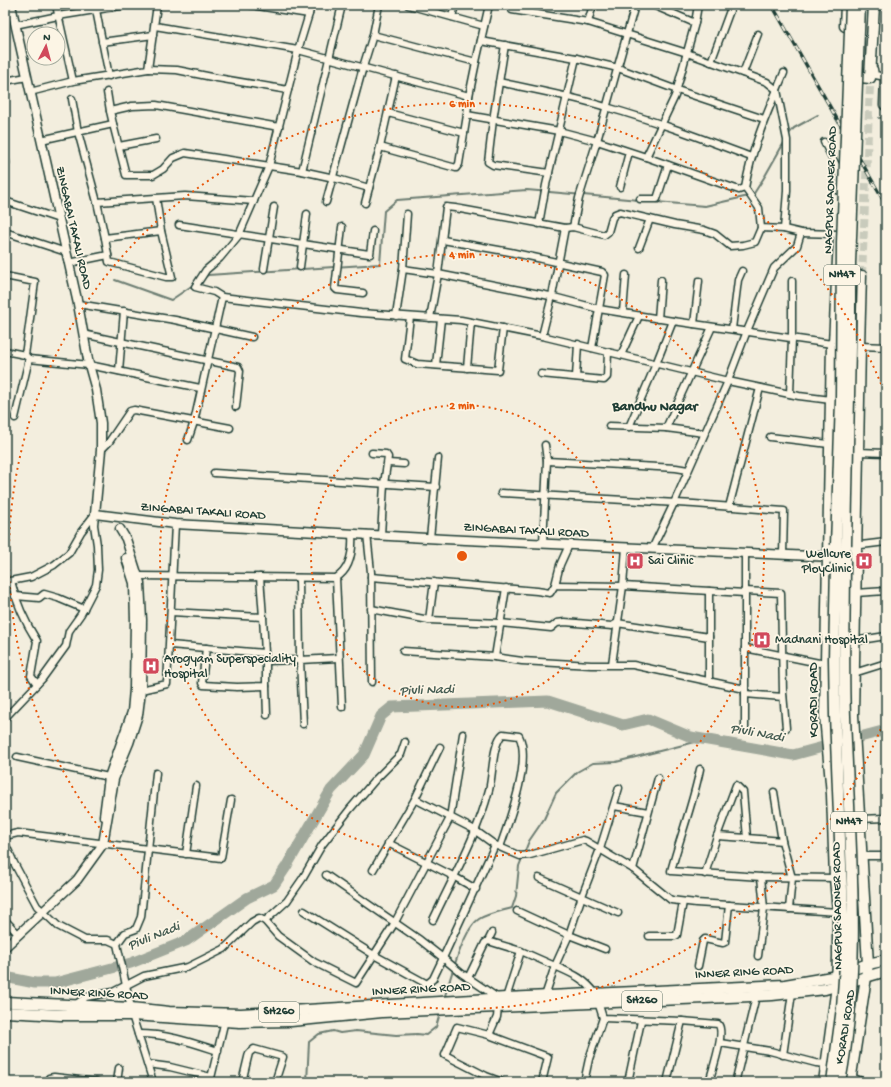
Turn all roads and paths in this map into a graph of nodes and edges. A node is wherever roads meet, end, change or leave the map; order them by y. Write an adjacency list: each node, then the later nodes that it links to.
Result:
1 (11, 5): 30 (street, ZINGABAI TAKALI ROAD)
2 (56, 5): 26 (street)
3 (126, 5): 23 (street)
4 (157, 5): 31 (street)
5 (251, 5): 25 (street)
6 (311, 5): 25 (street)
7 (342, 5): 43 (street)
8 (379, 5): 36 (street)
9 (408, 5): 22 (street)
10 (455, 5): 27 (street)
11 (489, 5): 32 (street)
12 (513, 5): 28 (street)
13 (593, 5): 28 (street)
14 (635, 5): 33 (street)
15 (653, 5): 29 (street)
16 (691, 5): 24 (street)
17 (732, 5): 46 (street)
18 (846, 5): 37 (main road)
19 (851, 5): 231 (main road, NAGPUR SAONER ROAD / NH47, bridge)
20 (860, 5): 231 (main road, NAGPUR SAONER ROAD / NH47, bridge)
21 (874, 5): 37 (main road)
22 (417, 6): 27 (street)
23 (96, 7): 26 (street); 39 (street)
24 (697, 7): 29 (street)
25 (309, 14): 41 (street)
26 (58, 16): 30 (street); 57 (street)
27 (452, 17): 32 (street)
28 (588, 22): 33 (street)
29 (695, 23): 42 (street)
30 (15, 25): 54 (street, ZINGABAI TAKALI ROAD)
31 (155, 26): 35 (street); 41 (street)
32 (484, 26): 38 (street)
33 (627, 34): 42 (street); 48 (street)
34 (758, 34): 50 (street)
35 (153, 35): 39 (street); 49 (street)
36 (373, 35): 45 (street); 47 (street)
37 (872, 36): 55 (street)
38 (481, 41): 40 (street); 45 (street)
39 (102, 42): 52 (street)
40 (506, 45): 44 (street); 58 (street)
41 (298, 50): 43 (street); 59 (street)
42 (687, 53): 46 (street); 60 (street)
43 (330, 58): 47 (street); 91 (street)
44 (576, 58): 48 (street); 65 (street)
45 (476, 62): 64 (street)
46 (711, 62): 50 (street)
47 (363, 67): 53 (street); 93 (street)
48 (618, 68): 60 (street); 67 (street)
49 (148, 69): 52 (street); 59 (street)
50 (742, 73): 61 (street)
51 (784, 73): 61 (street)
52 (109, 76): 57 (street)
53 (396, 76): 64 (street); 70 (street)
54 (27, 77): 56 (street); 62 (street, ZINGABAI TAKALI ROAD)
55 (885, 77): 68 (street)
56 (5, 81)
57 (73, 81): 62 (street)
58 (499, 82): 65 (street); 73 (street)
59 (288, 90): 76 (street)
60 (677, 90): 72 (street); 75 (street)
61 (777, 90): 72 (street); 115 (street)
62 (30, 92): 81 (street, ZINGABAI TAKALI ROAD)
63 (106, 92): 69 (street)
64 (470, 96): 71 (street)
65 (567, 96): 67 (street); 77 (street)
66 (72, 98): 78 (street)
67 (607, 107): 75 (street); 82 (street)
68 (886, 108)
69 (110, 111): 74 (street); 76 (street)
70 (388, 113): 79 (street); 85 (street)
71 (467, 115): 73 (street); 79 (street)
72 (764, 119): 87 (street)
73 (493, 120): 77 (street); 92 (street)
74 (113, 124): 78 (street); 84 (street)
75 (662, 124): 87 (street); 88 (street)
76 (279, 127): 90 (street)
77 (559, 131): 82 (street); 92 (street)
78 (78, 132): 81 (street); 100 (street)
79 (464, 133): 85 (street)
80 (156, 139): 84 (street)
81 (41, 140): 107 (street, ZINGABAI TAKALI ROAD)
82 (597, 141): 86 (street); 112 (street)
83 (824, 142): 120 (street)
84 (119, 146): 90 (street)
85 (380, 147): 95 (street)
86 (629, 152): 88 (street); 94 (street)
87 (751, 157): 96 (street)
88 (646, 158): 89 (street)
89 (668, 165): 96 (street); 98 (street)
90 (269, 166): 91 (street); 101 (street)
91 (302, 171): 93 (street)
92 (549, 173): 109 (street)
93 (334, 178): 95 (street); 102 (street)
94 (620, 187)
95 (369, 188): 103 (street)
96 (745, 188): 114 (street)
97 (156, 198): 100 (street); 101 (street); 116 (street)
98 (640, 199)
99 (5, 201): 107 (street)
100 (97, 202): 122 (street)
101 (254, 202): 121 (street)
102 (326, 202)
103 (365, 203)
104 (274, 207): 123 (street)
105 (307, 214): 125 (street)
106 (407, 214): 133 (street)
107 (59, 219): 128 (street, ZINGABAI TAKALI ROAD)
108 (650, 219): 112 (street); 114 (street); 126 (street)
109 (539, 224): 113 (street); 124 (street)
110 (179, 226): 121 (street)
111 (342, 227): 127 (street)
112 (573, 227): 113 (street)
113 (565, 228): 131 (street)
114 (761, 228): 115 (street)
115 (784, 229): 119 (street)
116 (161, 231): 122 (street); 129 (street)
117 (5, 232): 128 (street)
118 (373, 232): 127 (street)
119 (800, 233): 120 (street); 163 (street)
120 (838, 234): 170 (street)
121 (239, 235): 123 (street); 145 (street)
122 (104, 238): 129 (street)
123 (268, 240): 125 (street); 134 (street)
124 (443, 240): 131 (street); 136 (street)
125 (303, 245): 127 (street); 132 (street)
126 (640, 248)
127 (339, 250): 143 (street)
128 (66, 252): 130 (street, ZINGABAI TAKALI ROAD)
129 (108, 255): 130 (street)
130 (69, 263): 146 (street, ZINGABAI TAKALI ROAD)
131 (558, 263): 144 (street); 147 (street)
132 (300, 267)
133 (403, 268): 136 (street); 150 (street)
134 (264, 269)
135 (742, 271): 162 (street)
136 (438, 274): 144 (street); 153 (street)
137 (626, 275): 149 (street)
138 (862, 275): 171 (street)
139 (5, 276): 177 (street)
140 (661, 280): 155 (street)
141 (699, 281): 158 (street)
142 (792, 281): 167 (street)
143 (363, 293)
144 (552, 296): 147 (street); 165 (street)
145 (222, 297): 150 (street); 160 (street)
146 (78, 304): 148 (street); 164 (street, ZINGABAI TAKALI ROAD)
147 (599, 309): 149 (street); 173 (street)
148 (124, 311): 160 (street); 168 (street)
149 (623, 312): 152 (street)
150 (396, 316): 151 (street)
151 (410, 316): 153 (street); 181 (street)
152 (639, 316): 155 (street); 176 (street)
153 (430, 318): 154 (street)
154 (441, 319): 157 (street); 181 (street)
155 (658, 319): 156 (street)
156 (673, 321): 158 (street); 179 (street)
157 (471, 322): 161 (street); 182 (street)
158 (694, 324): 159 (street)
159 (712, 327): 162 (street); 184 (street)
160 (215, 328): 166 (street); 178 (street)
161 (503, 328): 165 (street); 182 (street)
162 (732, 329): 163 (street)
163 (746, 331): 167 (street); 187 (street)
164 (83, 334): 168 (street); 180 (street, ZINGABAI TAKALI ROAD)
165 (542, 336): 169 (street)
166 (252, 338)
167 (792, 338): 170 (street); 190 (street)
168 (121, 341): 178 (street); 183 (street)
169 (578, 344): 173 (street); 186 (street)
170 (832, 344): 171 (main road); 191 (main road, KORADI ROAD)
171 (860, 346): 172 (street); 205 (main road)
172 (886, 347)
173 (592, 348): 175 (street)
174 (5, 351): 177 (street)
175 (608, 352): 176 (street); 186 (street)
176 (621, 355): 179 (street)
177 (27, 357): 180 (street); 193 (street)
178 (207, 360): 188 (street); 192 (street)
179 (656, 364): 184 (street); 196 (street)
180 (89, 365): 183 (street); 204 (street, ZINGABAI TAKALI ROAD)
181 (436, 366): 182 (street)
182 (467, 368)
183 (119, 371): 188 (street)
184 (691, 373): 187 (street); 198 (street)
185 (541, 374): 186 (street)
186 (576, 377)
187 (728, 381): 189 (street); 199 (street)
188 (200, 388): 194 (street)
189 (760, 388): 190 (street); 219 (street)
190 (790, 394): 191 (street)
191 (831, 400): 202 (main road, KORADI ROAD)
192 (236, 407)
193 (15, 418)
194 (194, 422): 197 (street); 201 (street); 204 (street)
195 (608, 426): 196 (street)
196 (629, 426): 198 (street)
197 (230, 428)
198 (666, 428): 199 (street)
199 (704, 433): 212 (street)
200 (770, 437): 202 (street)
201 (188, 440)
202 (829, 444): 236 (main road, KORADI ROAD)
203 (545, 445): 209 (street)
204 (101, 450): 220 (street, ZINGABAI TAKALI ROAD)
205 (858, 452): 207 (street); 231 (main road)
206 (372, 453): 210 (street)
207 (886, 453)
208 (438, 458): 215 (street)
209 (547, 461): 212 (street); 217 (street)
210 (388, 463): 211 (street); 214 (street)
211 (404, 464)
212 (688, 470): 218 (street)
213 (214, 473): 214 (street)
214 (384, 484): 215 (street); 226 (street)
215 (436, 487): 227 (street)
216 (501, 493): 217 (street)
217 (545, 496): 218 (street); 229 (street)
218 (674, 503): 219 (street); 233 (street)
219 (729, 507): 235 (street)
220 (94, 514): 221 (street, ZINGABAI TAKALI ROAD); 243 (street); 253 (street)
221 (119, 517): 222 (street, ZINGABAI TAKALI ROAD); 223 (street)
222 (176, 524): 224 (street, ZINGABAI TAKALI ROAD); 238 (street)
223 (120, 529): 237 (street); 296 (street)
224 (352, 534): 225 (street, ZINGABAI TAKALI ROAD); 242 (street)
225 (367, 534): 226 (street, ZINGABAI TAKALI ROAD); 240 (street)
226 (381, 535): 227 (street, ZINGABAI TAKALI ROAD)
227 (430, 538): 229 (street, ZINGABAI TAKALI ROAD)
228 (886, 542): 231 (street)
229 (543, 544): 230 (street, ZINGABAI TAKALI ROAD)
230 (569, 545): 232 (street, ZINGABAI TAKALI ROAD); 245 (street)
231 (846, 546): 236 (main road, KORADI ROAD / NH47); 236 (main road)
232 (626, 548): 233 (street, ZINGABAI TAKALI ROAD); 246 (street)
233 (652, 549): 234 (street, ZINGABAI TAKALI ROAD)
234 (745, 553): 235 (street, ZINGABAI TAKALI ROAD); 250 (street)
235 (783, 555): 236 (street, ZINGABAI TAKALI ROAD)
236 (841, 560): 251 (main road); 272 (main road, KORADI ROAD); 411 (main road, NAGPUR SAONER ROAD / NH47, bridge); 412 (main road, NAGPUR SAONER ROAD / NH47, bridge)
237 (138, 576): 238 (street); 281 (street)
238 (173, 576): 239 (street); 255 (street)
239 (260, 577): 241 (street); 256 (street)
240 (372, 577): 244 (street); 254 (street)
241 (299, 578): 242 (street); 271 (street)
242 (336, 578): 270 (street)
243 (8, 581): 252 (street)
244 (434, 582): 247 (street); 257 (street)
245 (555, 585): 246 (street); 247 (street)
246 (623, 586): 249 (street); 259 (street)
247 (506, 588): 258 (street)
248 (886, 590): 251 (street)
249 (709, 591): 250 (street); 261 (street)
250 (745, 592): 265 (street); 268 (street)
251 (855, 593): 262 (main road)
252 (15, 596): 253 (street); 279 (street)
253 (84, 609): 279 (street)
254 (371, 609): 257 (street); 278 (street)
255 (171, 612): 256 (street); 263 (street)
256 (263, 616): 267 (street)
257 (430, 620): 258 (street)
258 (500, 623): 259 (street); 269 (street)
259 (617, 623): 261 (street); 275 (street)
260 (886, 636): 262 (street)
261 (709, 637): 277 (street)
262 (854, 642): 276 (main road)
263 (170, 646): 264 (street); 281 (street)
264 (206, 648): 267 (street); 280 (street)
265 (745, 648): 268 (street); 282 (street)
266 (403, 651): 269 (street)
267 (265, 653): 273 (street)
268 (782, 656): 272 (street); 283 (street)
269 (495, 657): 275 (street)
270 (338, 658): 271 (street); 284 (street)
271 (300, 660): 273 (street); 287 (street)
272 (827, 661): 302 (main road, KORADI ROAD)
273 (266, 662): 280 (street)
274 (886, 663): 276 (street)
275 (612, 664): 277 (street)
276 (854, 673): 300 (main road)
277 (709, 681): 282 (street)
278 (372, 682)
279 (37, 684): 286 (street)
280 (266, 686): 285 (street)
281 (141, 690): 296 (street)
282 (745, 691): 283 (street); 288 (street)
283 (783, 697): 289 (street)
284 (342, 707)
285 (267, 715)
286 (5, 718)
287 (303, 724)
288 (745, 728)
289 (786, 728)
290 (463, 734): 307 (street)
291 (405, 742): 347 (street)
292 (440, 747): 303 (street)
293 (18, 757): 296 (street)
294 (700, 769): 328 (street)
295 (156, 773): 319 (street)
296 (112, 778): 316 (street)
297 (658, 778): 306 (street)
298 (196, 786): 321 (street)
299 (619, 788): 305 (street)
300 (858, 790): 302 (main road); 309 (main road)
301 (774, 792): 314 (street)
302 (832, 794): 334 (main road, KORADI ROAD)
303 (415, 799): 307 (street); 315 (street)
304 (231, 800): 321 (street)
305 (614, 806): 306 (street); 320 (street)
306 (648, 812): 325 (street)
307 (450, 818): 310 (street); 324 (street)
308 (886, 818): 309 (street)
309 (859, 819): 322 (main road)
310 (476, 832): 318 (street); 318 (street); 330 (street)
311 (5, 836): 316 (street)
312 (717, 836): 313 (street); 313 (street); 328 (street)
313 (747, 838): 314 (street)
314 (782, 841): 333 (street)
315 (388, 843): 324 (street); 327 (street)
316 (103, 844): 319 (street); 343 (street)
317 (6, 846): 326 (street); 343 (street)
318 (498, 846): 320 (street); 335 (street)
319 (148, 849): 321 (street); 355 (street)
320 (600, 849): 325 (street); 336 (street)
321 (186, 854)
322 (862, 856): 323 (street); 358 (main road)
323 (886, 856)
324 (426, 863): 330 (street); 349 (street)
325 (633, 869): 337 (street)
326 (5, 870)
327 (373, 870)
328 (705, 874): 331 (street)
329 (326, 875): 349 (street)
330 (453, 876): 335 (street); 348 (street)
331 (761, 877): 333 (street); 339 (street)
332 (539, 878): 336 (street)
333 (792, 878): 334 (street); 340 (street)
334 (835, 878): 344 (main road, KORADI ROAD)
335 (476, 889): 363 (street)
336 (582, 896): 345 (street); 352 (street)
337 (683, 902): 338 (street); 353 (street)
338 (728, 906): 339 (street); 367 (street)
339 (764, 908): 340 (street); 361 (street)
340 (789, 909): 344 (street)
341 (304, 911): 360 (street)
342 (517, 911): 352 (street)
343 (44, 912): 351 (street); 355 (street)
344 (838, 912): 362 (main road, KORADI ROAD)
345 (618, 913)
346 (5, 920): 351 (street)
347 (265, 920): 360 (street); 372 (street)
348 (433, 920)
349 (394, 924): 360 (street); 363 (street)
350 (492, 933): 354 (street)
351 (19, 935): 356 (street)
352 (569, 935): 357 (street); 366 (street)
353 (649, 936)
354 (488, 941): 359 (street); 370 (street)
355 (117, 944): 372 (street)
356 (5, 947)
357 (604, 948)
358 (868, 950): 362 (main road); 365 (main road)
359 (521, 951): 366 (street); 377 (street)
360 (374, 955): 363 (street)
361 (758, 956)
362 (838, 956): 371 (main road, KORADI ROAD)
363 (443, 958): 370 (street)
364 (886, 960): 365 (main road, SH260)
365 (868, 964): 369 (main road, KORADI ROAD); 371 (main road, SH260)
366 (555, 966): 374 (street); 376 (street)
367 (698, 966)
368 (886, 971): 369 (main road, SH260)
369 (867, 977): 371 (main road, SH260); 397 (main road, KORADI ROAD)
370 (468, 978): 377 (street)
371 (837, 981): 373 (main road, INNER RING ROAD / SH260); 376 (main road, INNER RING ROAD / SH260); 393 (main road, KORADI ROAD)
372 (127, 983): 379 (street); 380 (street)
373 (792, 993): 375 (main road, INNER RING ROAD / SH260); 391 (street)
374 (545, 996): 376 (main road, INNER RING ROAD / SH260); 377 (main road, INNER RING ROAD / SH260)
375 (756, 996): 376 (main road, INNER RING ROAD / SH260); 389 (street)
376 (597, 998): 377 (main road, INNER RING ROAD / SH260); 383 (street)
377 (501, 1001): 382 (main road, INNER RING ROAD / SH260); 382 (main road, INNER RING ROAD / SH260); 387 (street)
378 (5, 1002): 379 (main road, INNER RING ROAD / SH260)
379 (74, 1006): 380 (main road, INNER RING ROAD / SH260)
380 (131, 1011): 381 (main road, INNER RING ROAD / SH260); 382 (main road, INNER RING ROAD / SH260); 386 (street)
381 (5, 1012)
382 (225, 1017): 390 (street)
383 (603, 1018): 384 (street); 406 (street)
384 (641, 1021): 385 (street); 407 (street)
385 (682, 1021): 388 (street); 408 (street)
386 (138, 1034): 390 (street); 392 (street)
387 (489, 1036): 404 (street); 405 (street)
388 (720, 1043): 389 (street); 409 (street)
389 (744, 1047): 391 (street); 396 (street)
390 (218, 1051): 395 (street)
391 (783, 1055): 393 (street)
392 (147, 1064): 395 (street); 401 (street)
393 (827, 1064): 410 (main road, KORADI ROAD)
394 (120, 1068): 400 (street)
395 (210, 1079)
396 (736, 1079)
397 (850, 1080): 413 (street)
398 (47, 1082): 399 (street)
399 (97, 1082)
400 (117, 1082)
401 (153, 1082)
402 (242, 1082): 403 (street)
403 (275, 1082)
404 (502, 1082)
405 (542, 1082)
406 (584, 1082)
407 (628, 1082)
408 (667, 1082)
409 (709, 1082)
410 (824, 1082)
411 (832, 1082)
412 (840, 1082)
413 (864, 1082)

